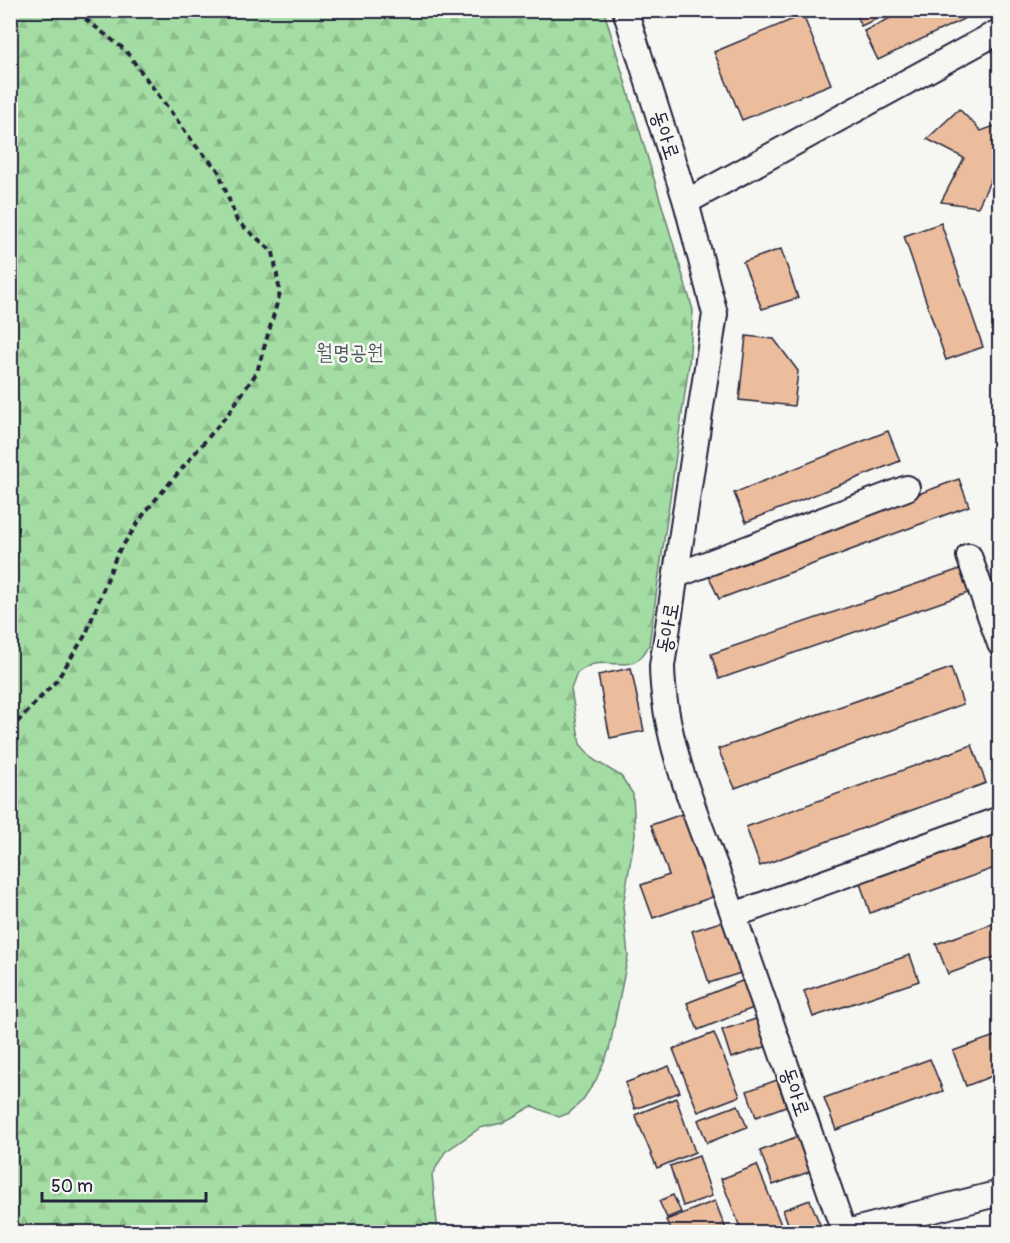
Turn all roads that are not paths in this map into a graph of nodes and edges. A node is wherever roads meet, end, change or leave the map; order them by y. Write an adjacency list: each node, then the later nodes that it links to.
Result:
1 (625, 10): 3 (street, 동아로)
2 (999, 31): 3 (street)
3 (686, 202): 6 (street, 동아로)
4 (907, 488): 6 (street)
5 (969, 556): 7 (street)
6 (677, 575): 9 (street, 동아로)
7 (999, 644)
8 (999, 819): 9 (street)
9 (734, 915): 11 (street, 동아로)
10 (999, 1193): 11 (street)
11 (846, 1233)

